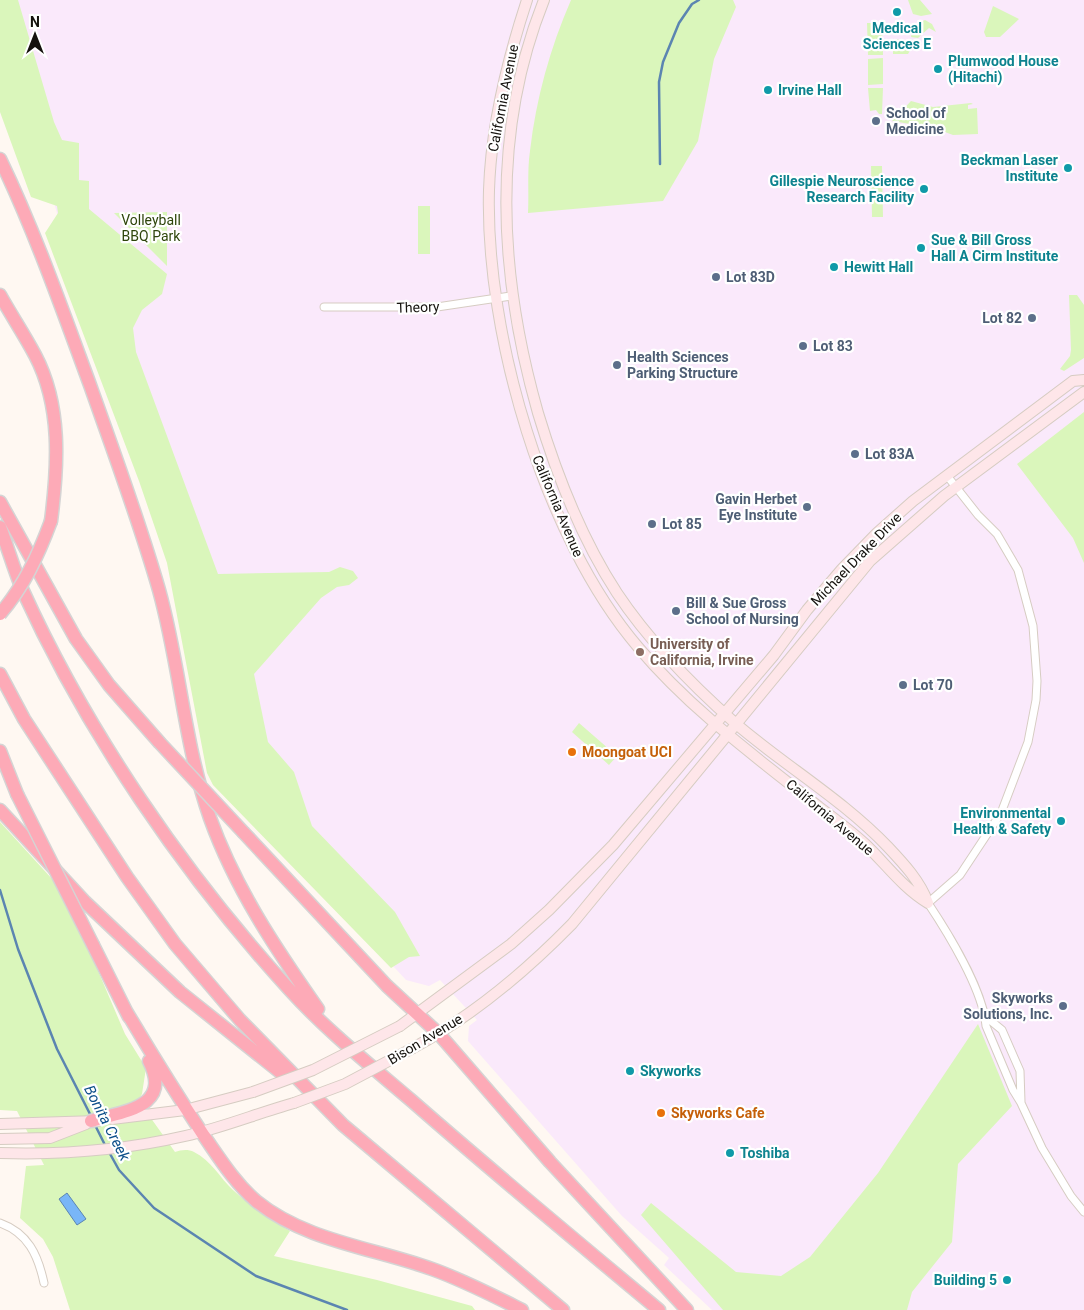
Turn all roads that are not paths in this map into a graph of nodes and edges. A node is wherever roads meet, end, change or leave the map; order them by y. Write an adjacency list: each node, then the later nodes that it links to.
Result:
1 (527, 0): 6 (main road, California Avenue)
2 (544, 0): 5 (main road, California Avenue)
3 (0, 159): 26 (highway)
4 (0, 295): 14 (highway, bridge)
5 (511, 296): 6 (street, Theory); 16 (main road, California Avenue)
6 (496, 299): 7 (street, Theory); 17 (main road, California Avenue)
7 (324, 307)
8 (1084, 380): 10 (main road, Michael Drake Drive)
9 (1084, 392): 11 (main road, Michael Drake Drive)
10 (948, 476): 11 (street); 16 (main road, Michael Drake Drive)
11 (957, 487): 18 (main road, Michael Drake Drive); 22 (street)
12 (0, 502): 24 (highway, bridge)
13 (0, 527): 26 (highway)
14 (0, 614)
15 (0, 674): 30 (highway)
16 (725, 713): 17 (main road, Bison Avenue); 18 (main road, California Avenue)
17 (715, 724): 19 (main road, California Avenue); 24 (main road, Bison Avenue)
18 (737, 724): 19 (main road, Bison Avenue); 22 (main road, California Avenue)
19 (727, 734): 22 (main road, California Avenue); 27 (main road, Bison Avenue)
20 (0, 751): 23 (highway, bridge)
21 (0, 810): 30 (highway)
22 (928, 903): 25 (street, California Avenue)
23 (126, 1011): 29 (highway); 31 (highway)
24 (418, 1014): 27 (highway); 29 (main road, Bison Avenue, bridge)
25 (986, 1016): 28 (street, California Avenue); 28 (street, California Avenue)
26 (335, 1034): 41 (highway)
27 (439, 1034): 33 (main road, Bison Avenue, bridge); 42 (highway)
28 (1021, 1103): 36 (street, California Avenue)
29 (186, 1110): 31 (main road, Bison Avenue); 33 (highway)
30 (328, 1110): 40 (highway)
31 (91, 1121): 32 (main road, Bison Avenue); 34 (main road)
32 (3, 1124)
33 (202, 1132): 35 (main road, Bison Avenue); 39 (highway)
34 (0, 1139)
35 (0, 1153)
36 (1084, 1212)
37 (0, 1223): 38 (street)
38 (44, 1283)
39 (522, 1310)
40 (563, 1310)
41 (659, 1310)
42 (687, 1310)

